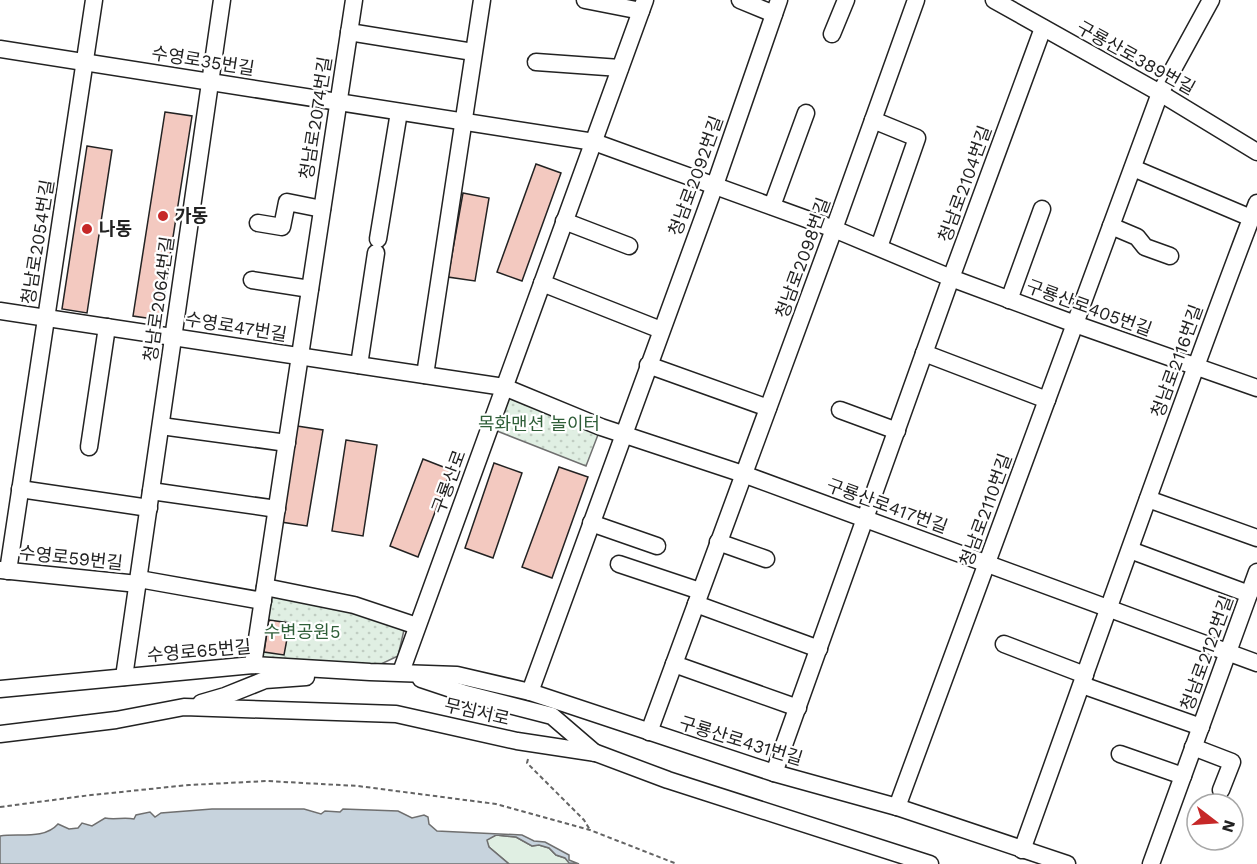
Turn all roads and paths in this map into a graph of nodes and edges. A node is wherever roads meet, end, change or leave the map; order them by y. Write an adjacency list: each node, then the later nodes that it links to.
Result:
1 (94, 0): 18 (street, 청남로2054번길)
2 (222, 0): 21 (street, 청남로2064번길)
3 (354, 0): 14 (street, 청남로2074번길)
4 (482, 0): 17 (street)
5 (585, 0): 11 (street, 구룡산로)
6 (740, 0): 12 (street)
7 (846, 0): 15 (street)
8 (916, 0): 26 (street, 청남로2098번길)
9 (994, 0): 13 (street, 구룡산로389번길)
10 (1211, 0): 22 (street, 청남로2110번길)
11 (643, 5): 20 (street, 구룡산로)
12 (777, 7): 31 (street, 청남로2092번길)
13 (1043, 28): 22 (street, 구룡산로389번길); 44 (street, 청남로2104번길)
14 (349, 32): 17 (street); 23 (street, 청남로2074번길)
15 (832, 34)
16 (0, 49): 18 (street, 수영로35번길)
17 (473, 52): 27 (street)
18 (84, 62): 21 (street, 수영로35번길); 50 (street, 청남로2054번길)
19 (536, 62): 20 (street)
20 (620, 68): 28 (street, 구룡산로)
21 (210, 82): 23 (street, 수영로35번길); 54 (street, 청남로2064번길)
22 (1160, 93): 29 (street, 구룡산로389번길); 30 (street, 청남로2110번길)
23 (338, 102): 24 (street, 수영로35번길); 33 (street, 청남로2074번길)
24 (399, 112): 27 (street, 수영로35번길); 57 (street)
25 (806, 113): 32 (street)
26 (873, 120): 39 (street, 청남로2098번길); 42 (street)
27 (464, 123): 28 (street, 수영로35번길); 60 (street)
28 (594, 142): 31 (street, 구룡산로405번길); 36 (street, 구룡산로)
29 (1257, 152)
30 (1132, 168): 35 (street, 청남로2116번길); 38 (street, 청남로2110번길)
31 (715, 185): 32 (street, 구룡산로405번길); 53 (street, 청남로2092번길)
32 (772, 206): 39 (street, 구룡산로405번길)
33 (322, 209): 37 (street, 청남로2074번길); 47 (street, 청남로2074번길)
34 (1042, 209): 48 (street, 구룡산로405번길)
35 (1254, 210): 40 (street, 청남로2116번길)
36 (564, 221): 41 (street); 46 (street, 구룡산로)
37 (258, 223)
38 (1111, 226): 43 (street); 51 (street, 청남로2110번길)
39 (834, 228): 42 (street, 구룡산로405번길); 64 (street, 청남로2098번길)
40 (1250, 240): 59 (street, 청남로2116번길)
41 (629, 246)
42 (879, 247): 44 (street, 구룡산로405번길)
43 (1170, 256)
44 (951, 278): 48 (street, 구룡산로405번길); 55 (street, 청남로2104번길)
45 (252, 280): 47 (street)
46 (542, 282): 53 (street); 61 (street, 구룡산로)
47 (310, 288): 56 (street, 청남로2074번길)
48 (1009, 300): 51 (street, 구룡산로405번길)
49 (0, 311): 50 (street, 수영로47번길)
50 (46, 318): 52 (street, 수영로47번길); 72 (street, 청남로2054번길)
51 (1075, 324): 59 (street, 구룡산로405번길); 63 (street, 청남로2110번길)
52 (107, 327): 54 (street, 수영로47번길); 70 (street)
53 (661, 330): 58 (street, 청남로2092번길)
54 (174, 337): 56 (street, 수영로47번길); 66 (street, 청남로2064번길)
55 (924, 353): 63 (street); 67 (street, 청남로2104번길)
56 (300, 356): 57 (street, 수영로47번길); 69 (street, 청남로2074번길)
57 (359, 365): 60 (street, 수영로47번길)
58 (648, 365): 64 (street); 68 (street, 청남로2092번길)
59 (1194, 366): 62 (street, 구룡산로405번길); 74 (street, 청남로2116번길)
60 (425, 375): 61 (street, 수영로47번길)
61 (504, 387): 68 (street, 구룡산로417번길); 93 (street, 구룡산로)
62 (1257, 388)
63 (1047, 400): 85 (street, 청남로2110번길)
64 (768, 408): 71 (street, 청남로2098번길)
65 (840, 410): 67 (street)
66 (161, 426): 69 (street); 73 (street, 청남로2064번길)
67 (897, 431): 77 (street, 청남로2104번길)
68 (623, 433): 71 (street, 구룡산로417번길); 78 (street, 청남로2092번길)
69 (287, 443): 76 (street, 청남로2074번길)
70 (89, 447)
71 (743, 474): 77 (street, 구룡산로417번길); 80 (street, 청남로2098번길)
72 (20, 489): 75 (street); 86 (street, 청남로2054번길)
73 (151, 491): 75 (street, 청남로2064번길); 76 (street)
74 (1148, 499): 79 (street); 82 (street, 청남로2116번길)
75 (149, 508): 88 (street, 청남로2064번길)
76 (277, 509): 90 (street, 청남로2074번길)
77 (866, 519): 85 (street, 구룡산로417번길); 95 (street, 청남로2104번길)
78 (591, 523): 81 (street); 104 (street, 청남로2092번길)
79 (1257, 538)
80 (718, 542): 83 (street); 91 (street, 청남로2098번길)
81 (657, 546)
82 (1130, 550): 89 (street, 청남로2122번길); 92 (street, 청남로2116번길)
83 (766, 559)
84 (619, 564): 91 (street)
85 (987, 564): 92 (street, 구룡산로417번길); 118 (street, 청남로2110번길)
86 (4, 570): 88 (street, 수영로59번길)
87 (1257, 572): 89 (street, 청남로2122번길)
88 (138, 582): 90 (street); 101 (street, 청남로2064번길)
89 (1252, 591): 96 (street, 청남로2122번길)
90 (264, 594): 93 (street); 99 (street, 청남로2074번길)
91 (698, 598): 95 (street); 98 (street, 청남로2098번길)
92 (1110, 608): 96 (street, 구룡산로417번길); 102 (street, 청남로2116번길)
93 (417, 627): 100 (street, 구룡산로)
94 (1004, 644): 102 (street)
95 (819, 649): 106 (street, 청남로2104번길)
96 (1228, 652): 97 (street, 구룡산로417번길); 107 (street, 청남로2122번길)
97 (1257, 663)
98 (674, 664): 106 (street); 108 (street, 청남로2098번길)
99 (253, 665): 100 (street, 수영로65번길); 101 (street, 수영로65번길)
100 (401, 672): 104 (street, 구룡산로431번길); 105 (street); 112 (street)
101 (124, 677): 103 (street, 수영로65번길)
102 (1084, 680): 107 (street, 청남로2122번길); 120 (street, 청남로2116번길)
103 (0, 689)
104 (530, 692): 108 (street, 구룡산로431번길)
105 (184, 707): 109 (street, 무심서로); 110 (street, 무심서로)
106 (798, 708): 114 (street, 청남로2104번길)
107 (1201, 726): 111 (street, 청남로2122번길)
108 (649, 732): 114 (street, 구룡산로431번길)
109 (0, 734)
110 (532, 744): 112 (street, 무심서로); 119 (path)
111 (1193, 747): 115 (street, 청남로2122번길); 116 (street)
112 (596, 753): 122 (street, 무심서로)
113 (1120, 754): 115 (street)
114 (774, 773): 118 (street, 구룡산로431번길)
115 (1183, 776): 124 (street, 청남로2122번길)
116 (1221, 790)
117 (0, 807): 119 (path)
118 (897, 807): 120 (street, 구룡산로431번길)
119 (590, 830): 121 (path)
120 (1022, 850): 123 (street, 구룡산로431번길)
121 (677, 864)
122 (930, 864)
123 (1067, 864)
124 (1151, 864)

